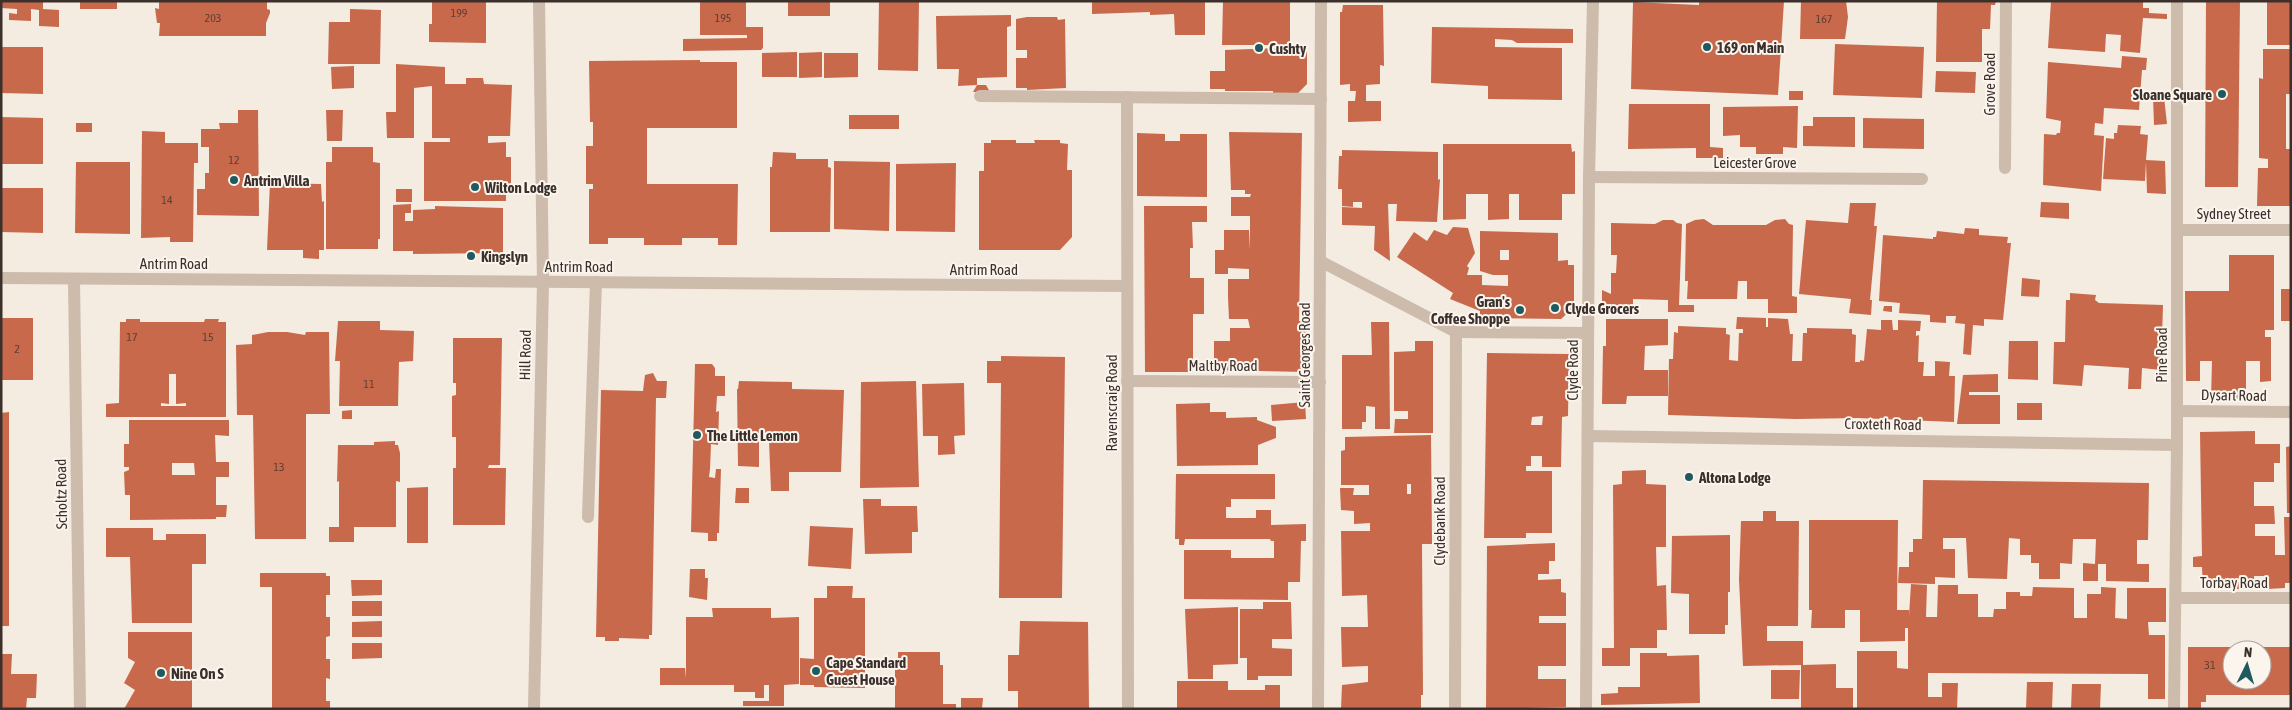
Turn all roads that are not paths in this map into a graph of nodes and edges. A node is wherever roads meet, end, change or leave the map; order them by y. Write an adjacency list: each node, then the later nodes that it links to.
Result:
1 (539, 1): 17 (street, Hill Road)
2 (1321, 1): 8 (street, Saint Georges Road)
3 (1593, 1): 10 (street, Clyde Road)
4 (2006, 1): 9 (street, Grove Road)
5 (2177, 1): 12 (street, Pine Road)
6 (980, 96): 7 (street)
7 (1127, 97): 8 (street); 19 (street, Ravenscraig Road)
8 (1321, 99): 14 (street, Saint Georges Road)
9 (2005, 168)
10 (1589, 177): 11 (street, Leicester Grove); 21 (street, Clyde Road)
11 (1922, 179)
12 (2177, 230): 13 (street, Sydney Street); 24 (street, Pine Road)
13 (2291, 230)
14 (1320, 261): 20 (street); 23 (street, Saint Georges Road)
15 (1, 278): 16 (street, Antrim Road)
16 (74, 279): 17 (street, Antrim Road); 31 (street, Scholtz Road)
17 (543, 282): 18 (street, Antrim Road); 32 (street, Hill Road)
18 (596, 282): 19 (street, Antrim Road); 28 (street)
19 (1127, 286): 22 (street, Ravenscraig Road)
20 (1456, 332): 21 (street); 35 (street, Clydebank Road)
21 (1588, 332): 26 (street, Clyde Road)
22 (1127, 381): 23 (street, Maltby Road); 33 (street, Ravenscraig Road)
23 (1320, 382): 34 (street, Saint Georges Road)
24 (2177, 411): 25 (street, Dysart Road); 27 (street, Pine Road)
25 (2291, 412)
26 (1588, 436): 27 (street, Croxteth Road); 36 (street, Clyde Road)
27 (2178, 445): 29 (street, Pine Road)
28 (588, 517)
29 (2176, 598): 30 (street, Torbay Road); 37 (street, Pine Road)
30 (2291, 598)
31 (80, 709)
32 (534, 709)
33 (1128, 709)
34 (1318, 709)
35 (1455, 709)
36 (1586, 709)
37 (2174, 709)

